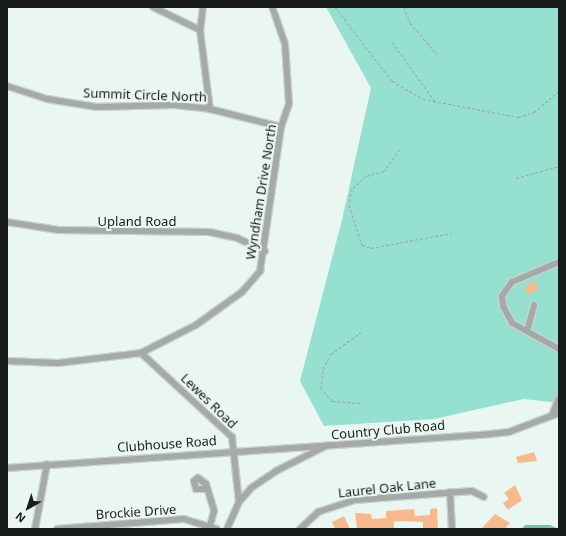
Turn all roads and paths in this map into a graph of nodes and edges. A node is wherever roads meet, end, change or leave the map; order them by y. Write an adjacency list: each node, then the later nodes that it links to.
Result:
1 (153, 7): 6 (street)
2 (203, 7): 6 (street)
3 (272, 7): 13 (street, Wyndham Drive North)
4 (335, 7): 11 (path)
5 (404, 7): 8 (path)
6 (200, 30): 12 (street)
7 (392, 42): 11 (path)
8 (437, 54)
9 (7, 86): 12 (street, Summit Circle North)
10 (559, 91): 11 (path)
11 (437, 103)
12 (210, 109): 13 (street, Summit Circle North)
13 (281, 126): 19 (street, Wyndham Drive North)
14 (400, 149): 18 (path)
15 (559, 166): 16 (path)
16 (516, 178)
17 (7, 222): 19 (street, Upland Road)
18 (452, 233)
19 (265, 251): 25 (street, Wyndham Drive North)
20 (559, 262): 22 (street)
21 (534, 305): 22 (street)
22 (528, 328): 24 (street)
23 (361, 332): 28 (path)
24 (559, 349)
25 (140, 353): 26 (street, Wyndham Drive North); 31 (street, Lewes Road)
26 (7, 361)
27 (559, 398): 29 (street)
28 (360, 403)
29 (556, 414): 30 (street, Country Club Road)
30 (329, 445): 31 (street, Clubhouse Road); 37 (street, Country Club Road)
31 (233, 450): 32 (street, Clubhouse Road); 37 (street, Lewes Road)
32 (47, 464): 33 (street, Clubhouse Road); 39 (street)
33 (7, 468)
34 (207, 489): 38 (street)
35 (450, 492): 36 (street, Laurel Oak Lane); 42 (street, Laurel Oak Lane); 43 (street)
36 (484, 497)
37 (239, 502): 41 (street, Country Club Road)
38 (213, 528): 40 (street, Brockie Drive)
39 (35, 529)
40 (57, 529)
41 (227, 529)
42 (300, 529)
43 (452, 529)

